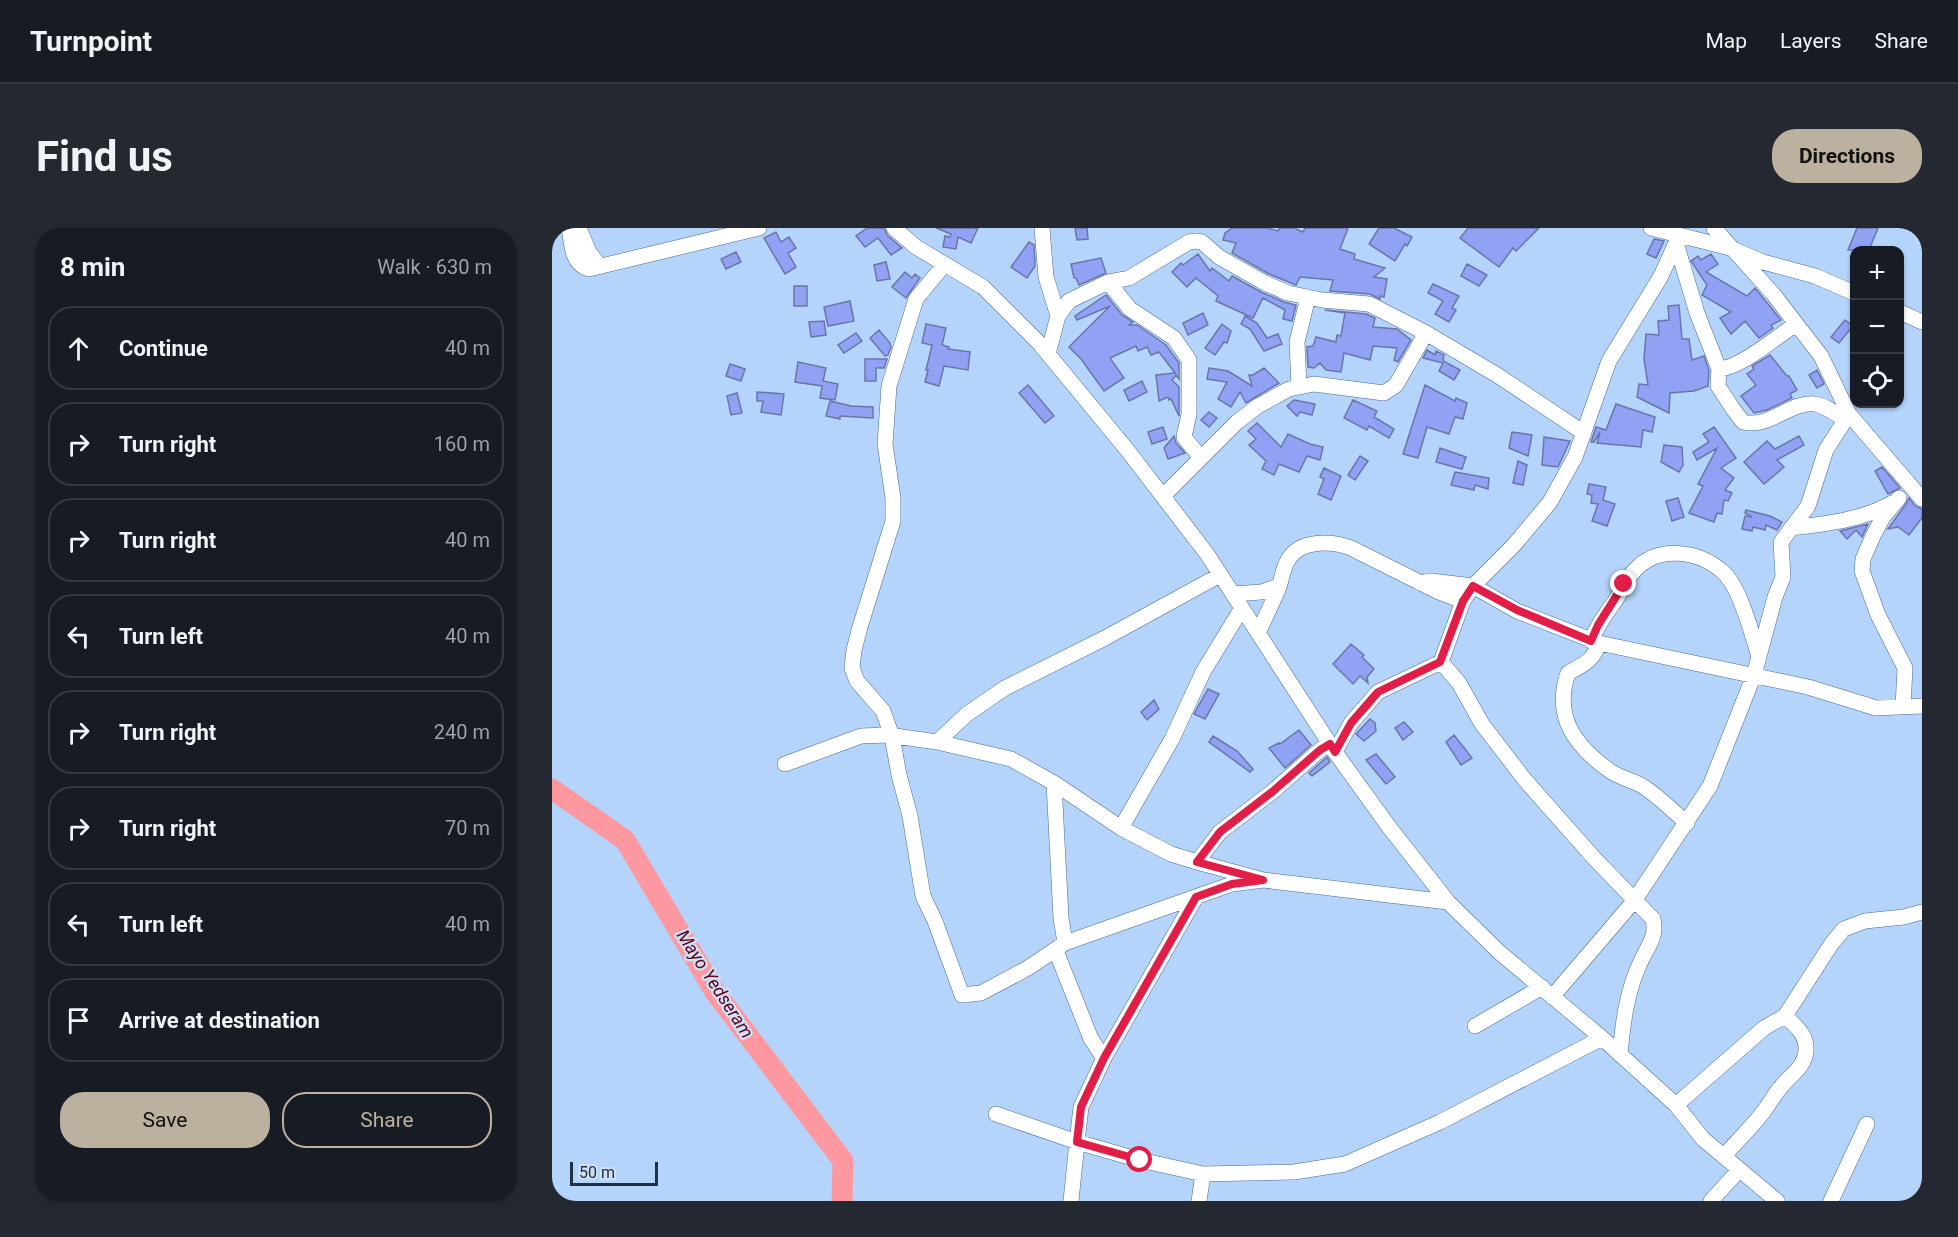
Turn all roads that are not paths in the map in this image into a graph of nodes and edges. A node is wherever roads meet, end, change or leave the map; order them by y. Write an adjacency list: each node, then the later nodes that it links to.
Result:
1 (569, 228): 11 (street)
2 (579, 228): 11 (street)
3 (759, 228): 11 (street)
4 (894, 228): 10 (street)
5 (1042, 228): 16 (street)
6 (1651, 228): 8 (street)
7 (1714, 228): 9 (street)
8 (1676, 239): 9 (street); 21 (street); 24 (street)
9 (1730, 249): 13 (street); 18 (street)
10 (944, 265): 20 (street); 44 (street)
11 (600, 266)
12 (1108, 282): 14 (street); 16 (street); 25 (street)
13 (1850, 291)
14 (1308, 297): 19 (street); 22 (street)
15 (1904, 314): 17 (street)
16 (1058, 315): 20 (street)
17 (1922, 322)
18 (1796, 324): 21 (street); 23 (street)
19 (1426, 333): 22 (street); 24 (street)
20 (1048, 354): 27 (street)
21 (1719, 369): 23 (street)
22 (1299, 387): 25 (street)
23 (1847, 416): 26 (street); 29 (street)
24 (1584, 433): 33 (street)
25 (1201, 458): 27 (street)
26 (1917, 493): 28 (street)
27 (1163, 496): 30 (street)
28 (1899, 498): 29 (street); 43 (street)
29 (1791, 528): 39 (street)
30 (1221, 575): 34 (street); 45 (street)
31 (1420, 583): 32 (street); 33 (street); 35 (street)
32 (1279, 586): 34 (street); 37 (street)
33 (1473, 586): 35 (street); 38 (street)
34 (1233, 594): 36 (street)
35 (1463, 601): 40 (street)
36 (1242, 609): 37 (street); 50 (street)
37 (1258, 633): 46 (street)
38 (1595, 642): 39 (street); 41 (street); 49 (street)
39 (1759, 657): 41 (street)
40 (1440, 662): 46 (street); 54 (street)
41 (1754, 675): 43 (street); 49 (street)
42 (1922, 706): 43 (street)
43 (1903, 707)
44 (892, 736): 45 (street); 47 (street); 57 (street)
45 (937, 742): 48 (street)
46 (1333, 748): 51 (street); 55 (street)
47 (785, 764)
48 (1054, 783): 50 (street); 57 (street)
49 (1687, 823): 54 (street)
50 (1121, 828): 51 (street)
51 (1197, 862): 52 (street)
52 (1263, 880): 53 (street); 55 (street)
53 (1196, 897): 57 (street); 63 (street)
54 (1634, 901): 58 (street); 62 (street)
55 (1448, 902): 58 (street)
56 (1922, 912): 59 (street)
57 (1060, 947): 63 (street)
58 (1547, 992): 60 (street); 61 (street)
59 (1785, 1016): 64 (street); 68 (street)
60 (1474, 1026)
61 (1602, 1038): 62 (street); 70 (street)
62 (1620, 1055): 64 (street)
63 (1104, 1058): 67 (street)
64 (1676, 1105): 68 (street)
65 (996, 1114): 67 (street)
66 (1867, 1124): 75 (street)
67 (1077, 1142): 70 (street); 71 (street)
68 (1724, 1156): 69 (street)
69 (1739, 1170): 73 (street); 74 (street)
70 (1203, 1174): 72 (street)
71 (1071, 1201)
72 (1199, 1201)
73 (1711, 1201)
74 (1777, 1201)
75 (1831, 1201)

